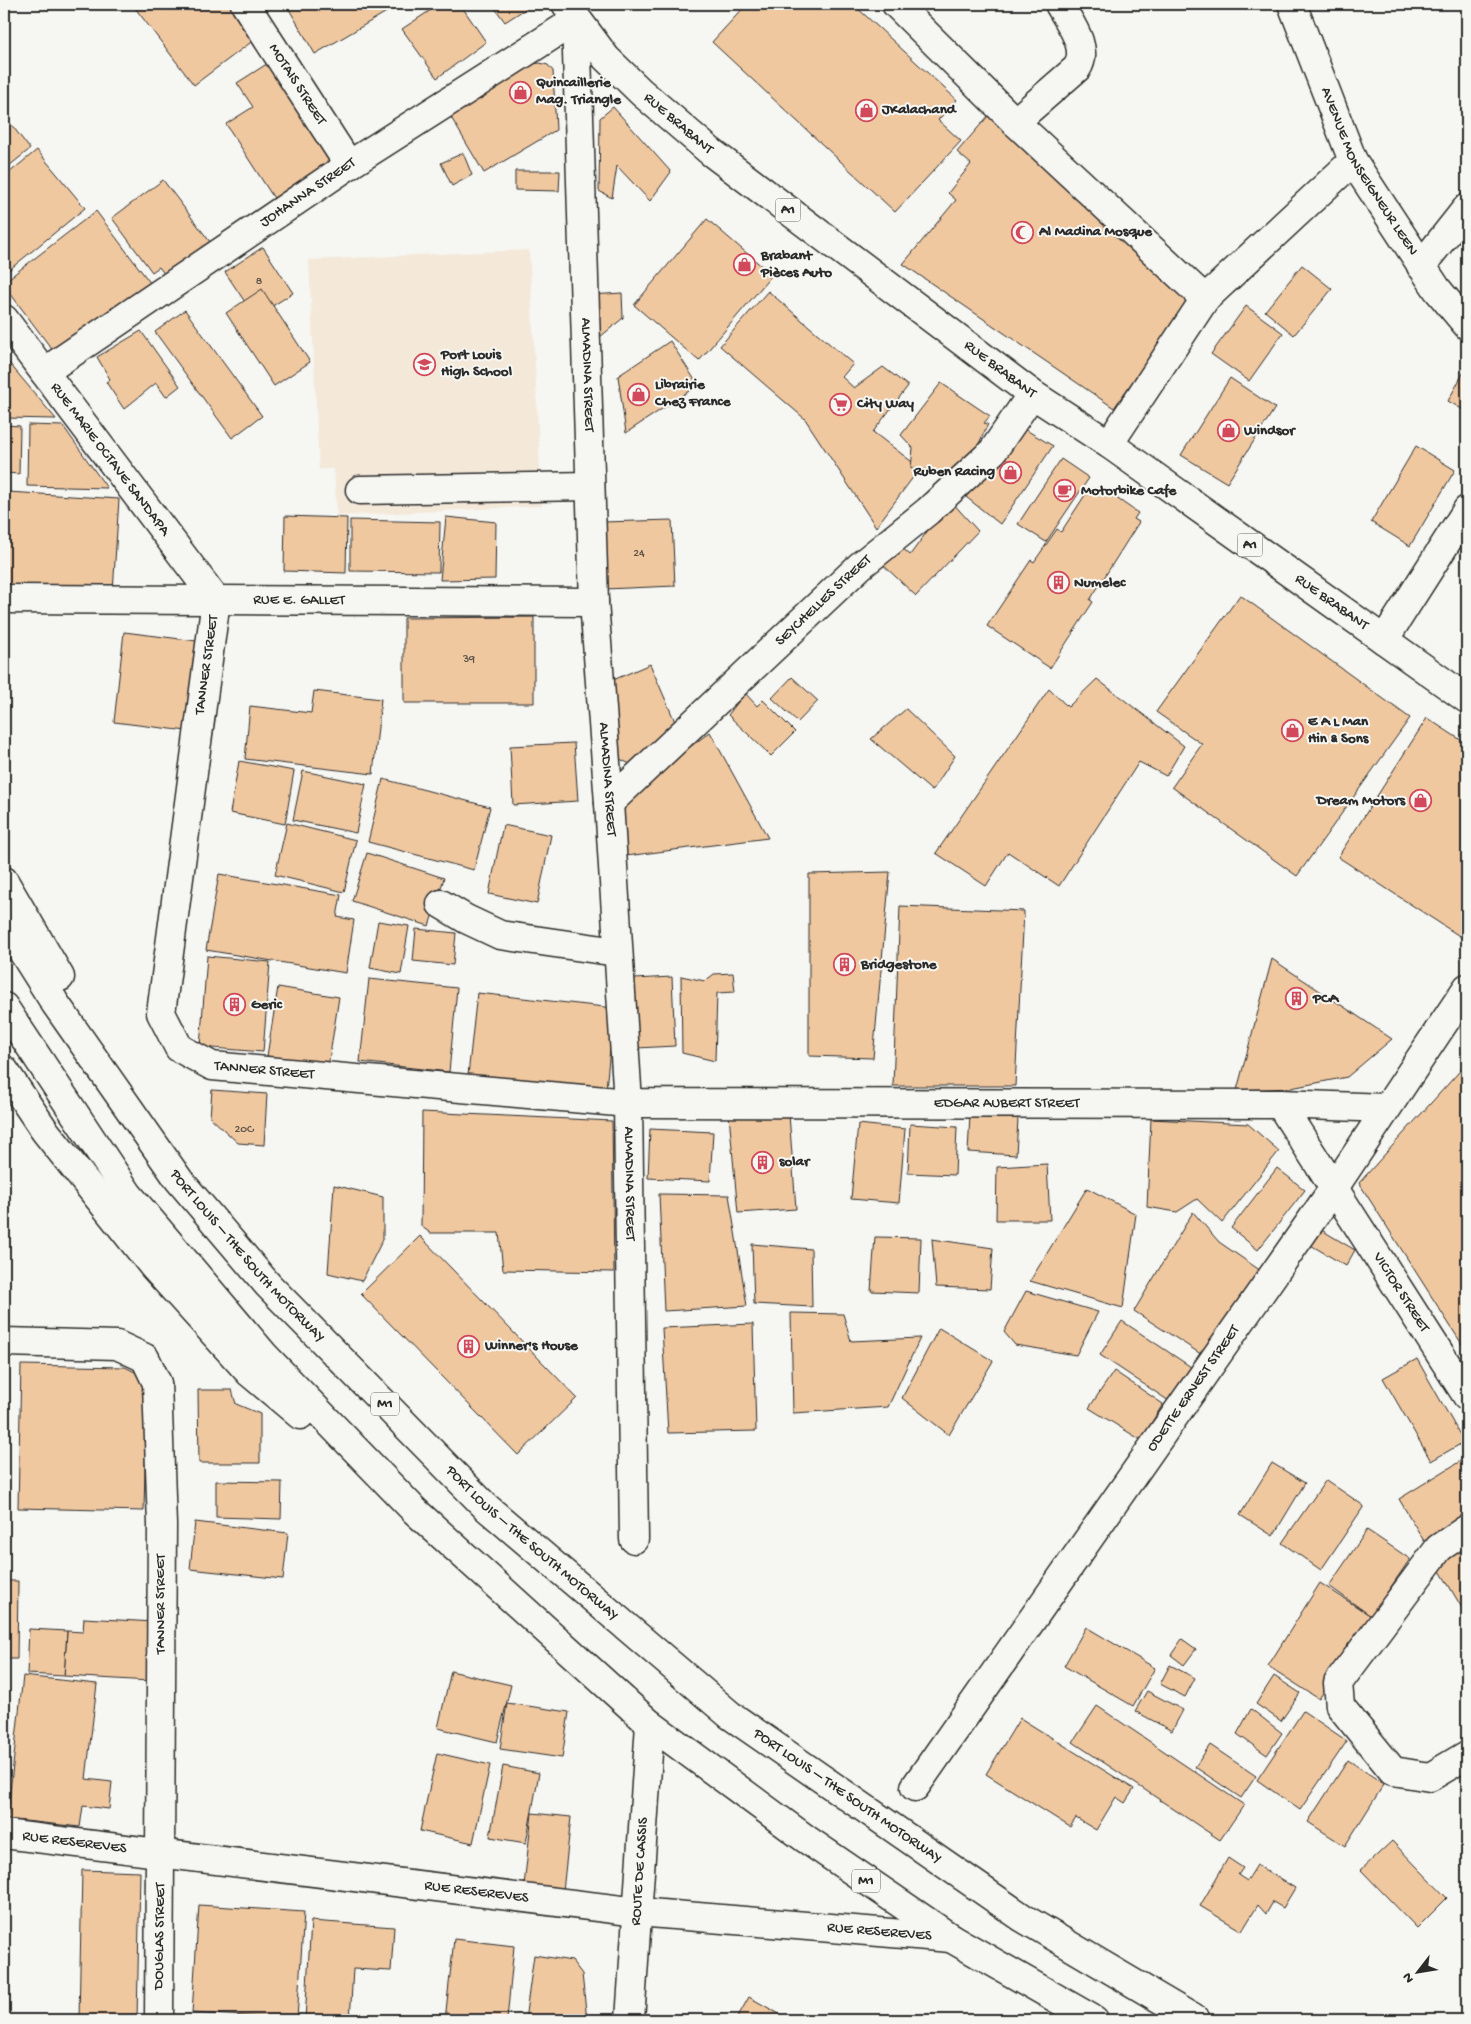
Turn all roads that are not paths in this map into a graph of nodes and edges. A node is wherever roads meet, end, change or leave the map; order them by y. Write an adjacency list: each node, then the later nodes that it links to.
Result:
1 (245, 4): 8 (main road, MOTAIS STREET)
2 (896, 4): 6 (main road)
3 (1059, 4): 6 (main road)
4 (1292, 4): 7 (main road, AVENUE MONSEIGNEUR LEEN)
5 (571, 12): 8 (main road, JOHANNA STREET); 15 (main road, RUE BRABANT / A1); 17 (main road, ALMADINA STREET)
6 (1015, 122): 11 (main road)
7 (1353, 161): 10 (main road, AVENUE MONSEIGNEUR LEEN); 11 (main road)
8 (349, 165): 14 (main road, JOHANNA STREET)
9 (1467, 208): 10 (main road)
10 (1421, 266): 13 (main road, AVENUE MONSEIGNEUR LEEN)
11 (1205, 299): 16 (main road)
12 (4, 319): 14 (main road, RUE MARIE OCTAVE SANDAPA)
13 (1467, 326)
14 (44, 372): 21 (main road, RUE MARIE OCTAVE SANDAPA)
15 (1032, 394): 16 (main road, RUE BRABANT / A1); 25 (main road, SEYCHELLES STREET)
16 (1109, 444): 23 (main road, RUE BRABANT / A1)
17 (590, 486): 18 (main road); 22 (main road, ALMADINA STREET)
18 (360, 490)
19 (1467, 510): 23 (main road)
20 (4, 599): 21 (main road, RUE E. GALLET)
21 (216, 600): 22 (main road, RUE E. GALLET); 33 (main road, TANNER STREET)
22 (594, 602): 25 (main road, ALMADINA STREET)
23 (1384, 640): 24 (main road, RUE BRABANT / A1)
24 (1467, 699)
25 (610, 804): 29 (main road, ALMADINA STREET)
26 (4, 881): 36 (main road)
27 (441, 904): 29 (main road)
28 (4, 922): 36 (main road, PORT LOUIS – THE SOUTH MOTORWAY / M1)
29 (617, 952): 33 (main road, ALMADINA STREET)
30 (1467, 988): 35 (main road, ODETTE ERNEST STREET)
31 (4, 1007): 40 (main road, M1)
32 (4, 1070): 40 (main road)
33 (628, 1103): 34 (main road, EDGAR AUBERT STREET); 42 (main road, ALMADINA STREET)
34 (1280, 1104): 35 (main road, EDGAR AUBERT STREET); 37 (main road, VICTOR STREET)
35 (1386, 1108): 37 (main road, ODETTE ERNEST STREET)
36 (179, 1180): 53 (main road, PORT LOUIS – THE SOUTH MOTORWAY / M1)
37 (1334, 1188): 39 (main road, VICTOR STREET); 45 (main road, ODETTE ERNEST STREET)
38 (4, 1342): 47 (main road, TANNER STREET)
39 (1467, 1396)
40 (415, 1511): 43 (main road, M1)
41 (1467, 1528): 44 (main road)
42 (634, 1539)
43 (650, 1724): 48 (main road, ROUTE DE CASSIS); 49 (main road, M1)
44 (1467, 1755)
45 (915, 1787)
46 (4, 1834): 47 (main road, RUE RESEREVES)
47 (161, 1852): 48 (main road, RUE RESEREVES); 50 (main road, DOUGLAS STREET)
48 (638, 1912): 49 (main road, RUE RESEREVES); 51 (main road, ROUTE DE CASSIS)
49 (951, 1938): 52 (main road, M1)
50 (159, 2020)
51 (630, 2020)
52 (1094, 2020)
53 (1196, 2020)

